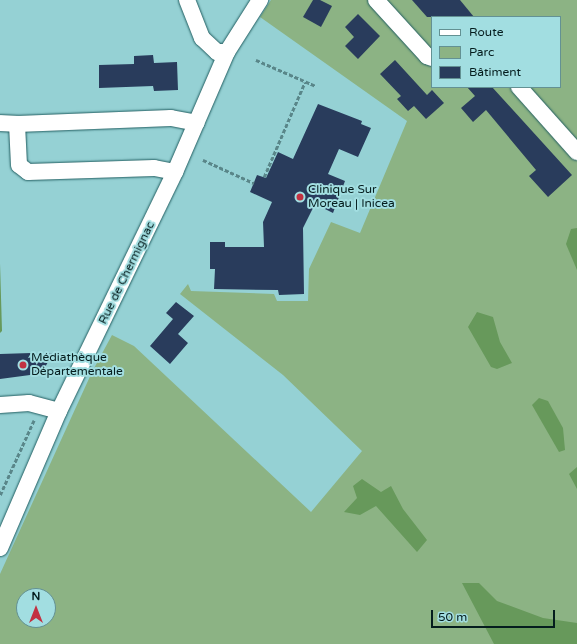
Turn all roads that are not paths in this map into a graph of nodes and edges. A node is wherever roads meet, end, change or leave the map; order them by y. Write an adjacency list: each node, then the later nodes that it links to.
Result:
1 (188, 0): 4 (street)
2 (260, 0): 4 (street, Rue de Chermignac)
3 (376, 0): 5 (street)
4 (227, 52): 9 (street, Rue de Chermignac)
5 (431, 58)
6 (520, 88): 10 (street)
7 (0, 123): 8 (street)
8 (17, 124): 9 (street); 11 (street)
9 (197, 124): 11 (street, Rue de Chermignac)
10 (577, 152)
11 (175, 172): 13 (street, Rue de Chermignac)
12 (0, 405): 13 (street)
13 (59, 411): 14 (street, Rue de Chermignac)
14 (0, 548)

